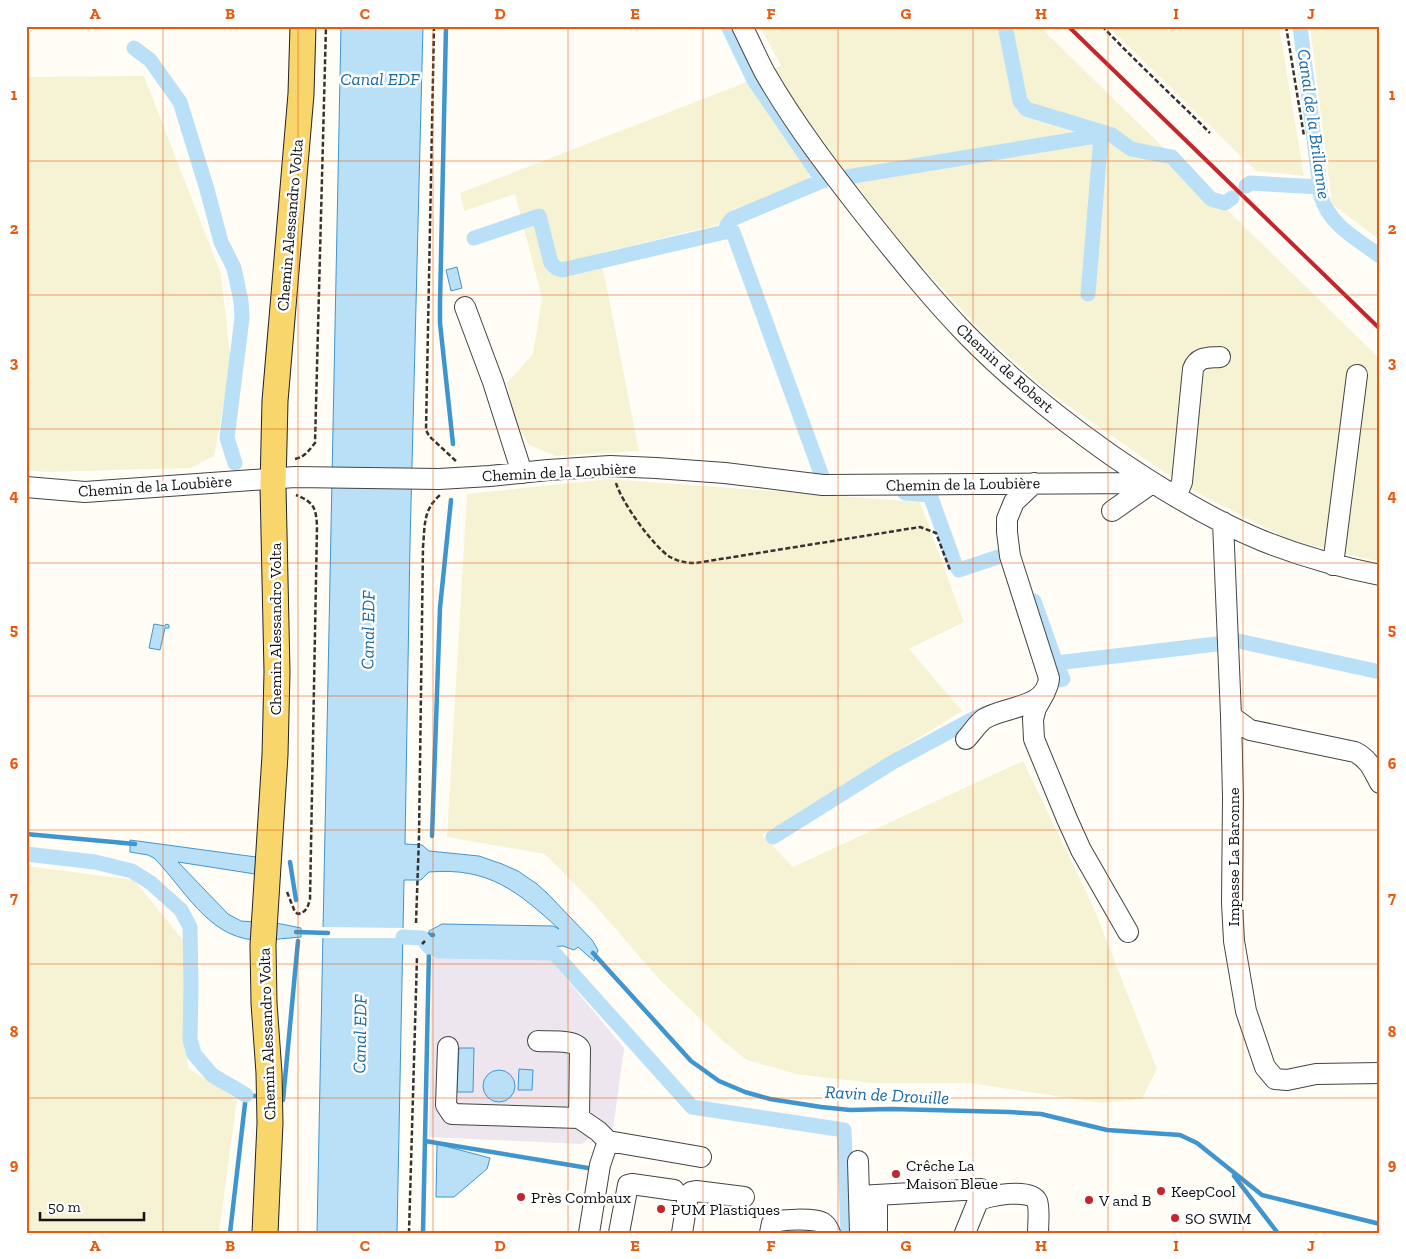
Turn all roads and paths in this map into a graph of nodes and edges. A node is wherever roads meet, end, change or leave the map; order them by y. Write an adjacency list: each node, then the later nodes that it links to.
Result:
1 (303, 26): 14 (main road, Chemin Alessandro Volta)
2 (326, 26): 14 (path)
3 (434, 26): 15 (path)
4 (742, 26): 17 (street, Chemin de Robert)
5 (1102, 26): 7 (path)
6 (1286, 26): 8 (path)
7 (1210, 133)
8 (1304, 136)
9 (465, 306): 13 (street)
10 (1220, 357): 19 (street)
11 (1357, 375): 22 (street)
12 (614, 467): 13 (street, Chemin de la Loubière); 16 (street, Chemin de la Loubière); 23 (path)
13 (522, 473): 15 (street, Chemin de la Loubière)
14 (279, 477): 15 (street, Chemin de la Loubière); 18 (street, Chemin de la Loubière); 29 (path); 47 (main road, Chemin Alessandro Volta)
15 (466, 478): 30 (path)
16 (1034, 483): 17 (street, Chemin de la Loubière); 25 (street)
17 (1152, 483): 19 (street, Chemin de Robert); 20 (street)
18 (26, 488)
19 (1176, 497): 21 (street, Chemin de Robert)
20 (1112, 511)
21 (1223, 522): 22 (street, Chemin de Robert); 26 (street, Impasse La Baronne)
22 (1333, 565): 24 (street, Chemin de Robert)
23 (950, 570)
24 (1380, 575)
25 (1046, 690): 27 (street); 31 (street)
26 (1231, 716): 28 (street); 37 (street, Impasse La Baronne)
27 (966, 739)
28 (1380, 783)
29 (285, 886)
30 (416, 923)
31 (1128, 932)
32 (425, 941): 33 (path)
33 (422, 944)
34 (417, 957): 48 (path)
35 (538, 1041): 38 (street)
36 (448, 1047): 38 (street)
37 (1380, 1073)
38 (579, 1118): 39 (street)
39 (608, 1141): 40 (street); 49 (street)
40 (701, 1158)
41 (858, 1161): 44 (street)
42 (981, 1189): 44 (street)
43 (674, 1190): 50 (street)
44 (859, 1196): 54 (street)
45 (744, 1197): 51 (street)
46 (877, 1205): 55 (street)
47 (265, 1233)
48 (409, 1233)
49 (589, 1233)
50 (619, 1233)
51 (682, 1233)
52 (770, 1233): 53 (street)
53 (830, 1233)
54 (860, 1233)
55 (877, 1233)
56 (965, 1233): 57 (street)
57 (1038, 1233)

